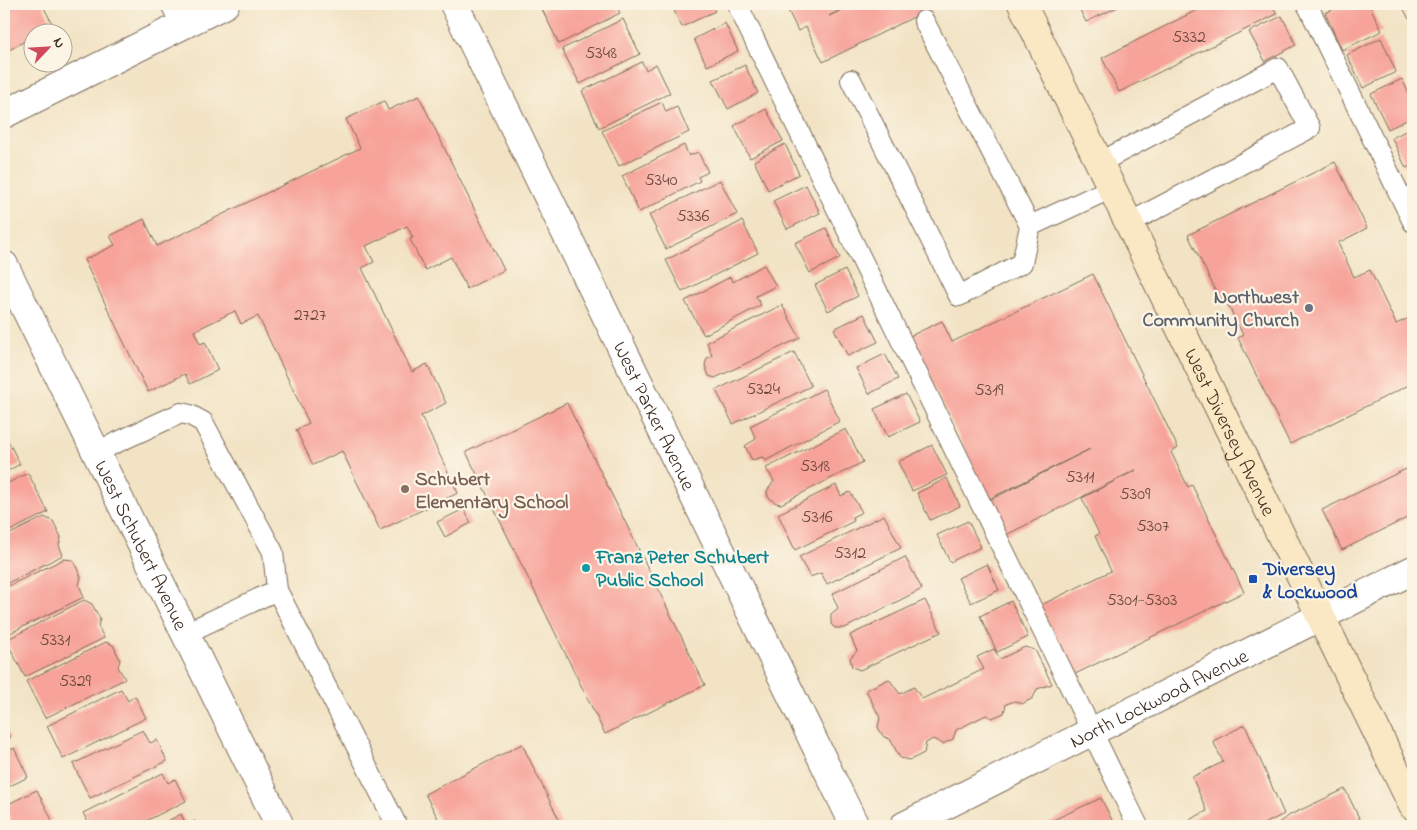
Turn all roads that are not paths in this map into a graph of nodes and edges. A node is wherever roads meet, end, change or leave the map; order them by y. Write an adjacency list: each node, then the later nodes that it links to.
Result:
1 (225, 4): 6 (street)
2 (454, 4): 25 (street, West Parker Avenue)
3 (737, 4): 21 (lane)
4 (1022, 4): 10 (main road, West Diversey Avenue)
5 (1307, 4): 12 (lane)
6 (176, 15): 9 (street)
7 (924, 21): 14 (lane)
8 (851, 80): 14 (lane)
9 (4, 114)
10 (1099, 163): 11 (main road, West Diversey Avenue); 13 (lane)
11 (1112, 188): 13 (main road, West Diversey Avenue); 14 (lane)
12 (1413, 222)
13 (1129, 223): 19 (main road, West Diversey Avenue)
14 (1030, 226)
15 (4, 265): 16 (street, West Schubert Avenue)
16 (96, 452): 18 (lane); 20 (street, West Schubert Avenue)
17 (1413, 570): 19 (street, North Lockwood Avenue)
18 (277, 590): 20 (lane); 24 (lane)
19 (1321, 616): 21 (street, North Lockwood Avenue); 22 (main road, West Diversey Avenue)
20 (184, 634): 23 (street, West Schubert Avenue)
21 (1092, 732): 26 (street, North Lockwood Avenue); 27 (lane)
22 (1413, 806)
23 (280, 826)
24 (397, 826)
25 (855, 826)
26 (904, 826)
27 (1138, 826)

